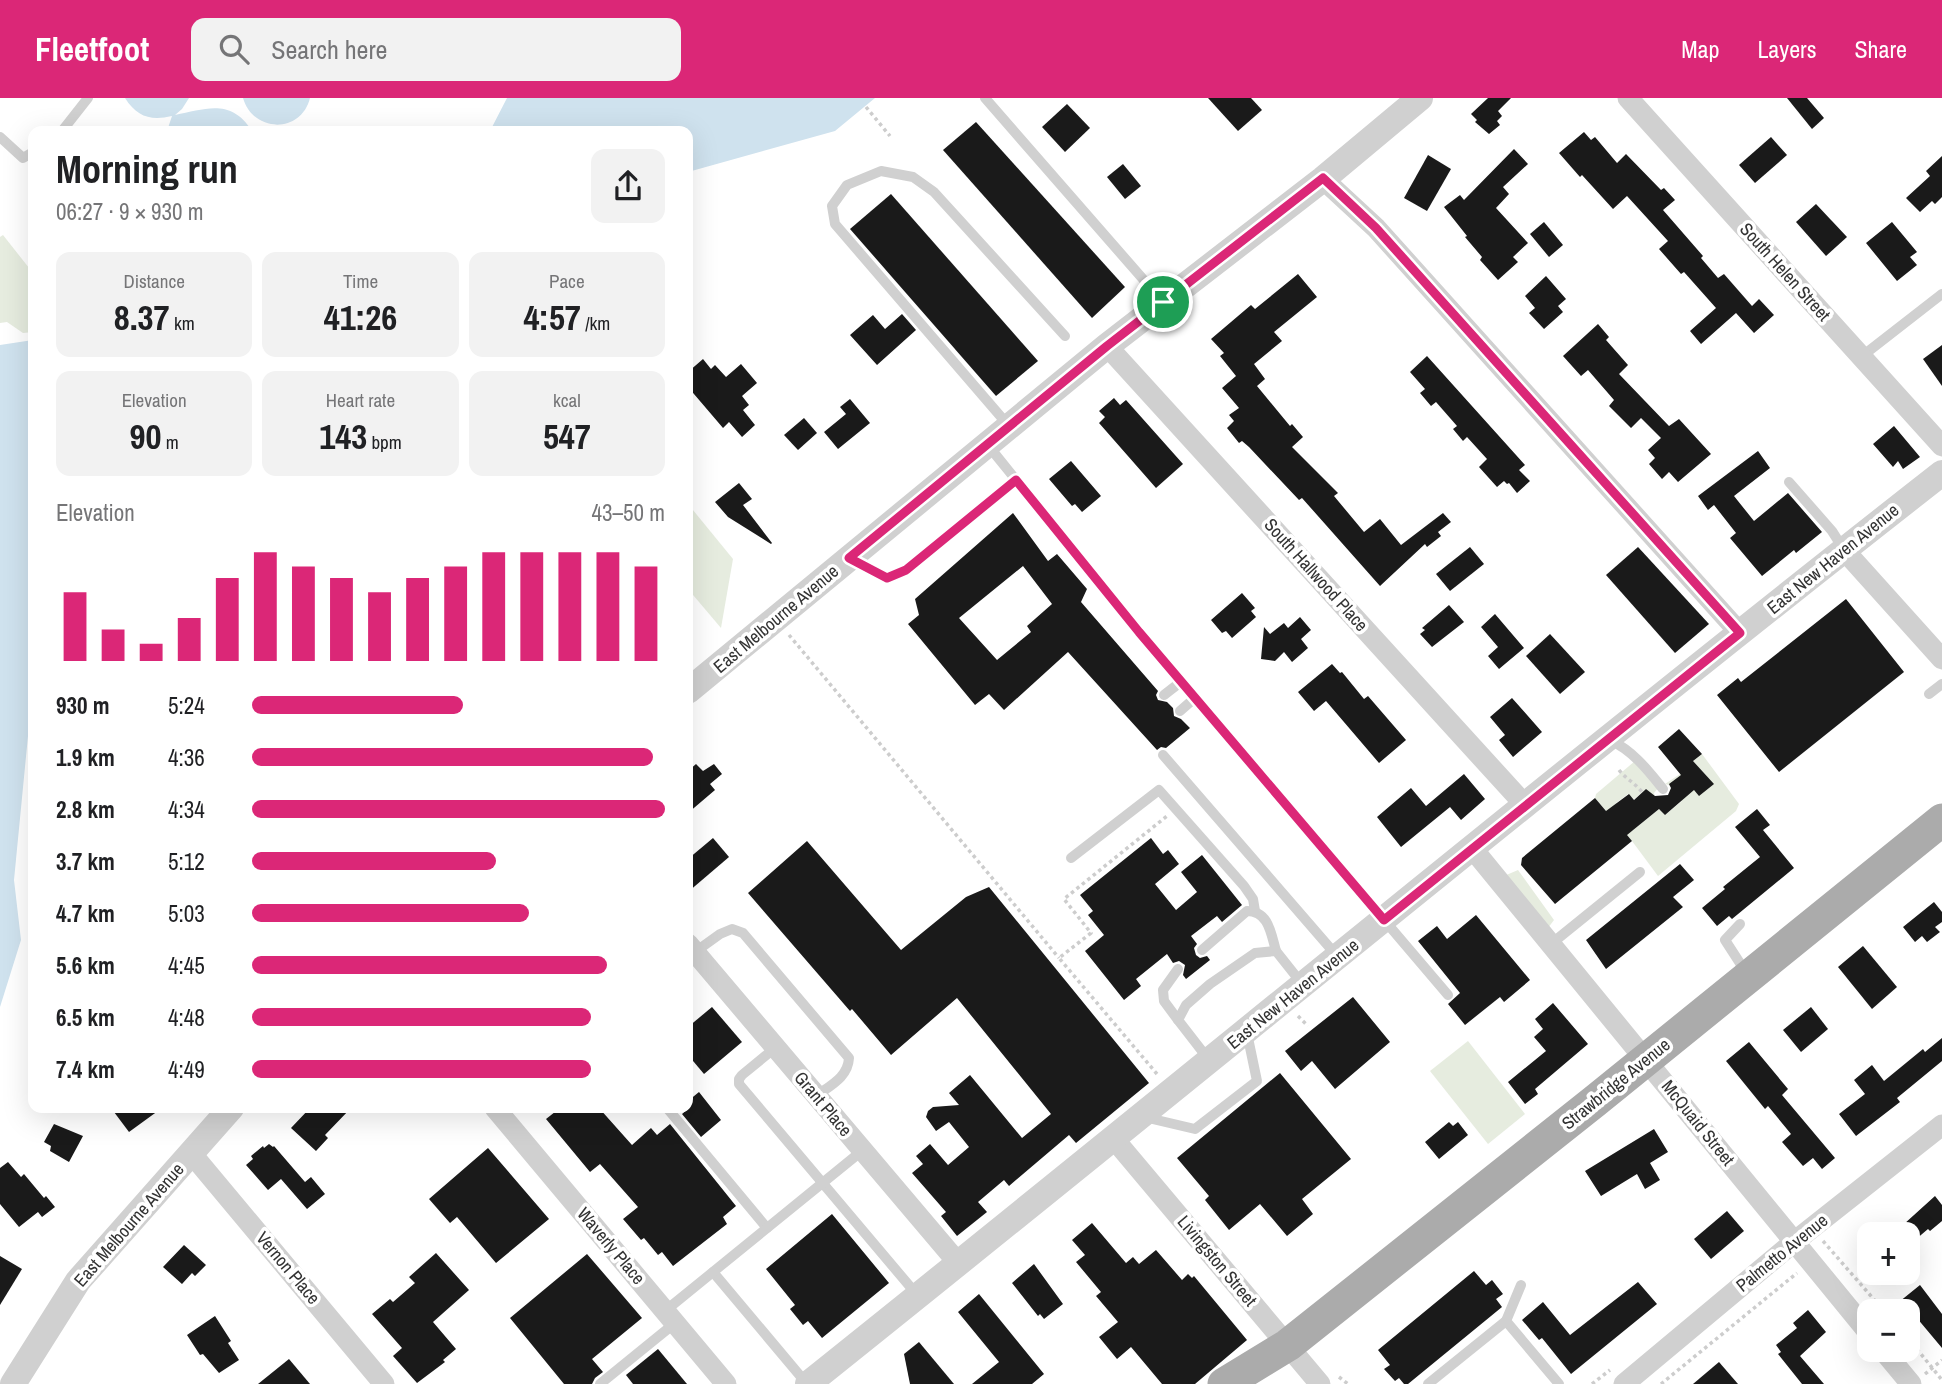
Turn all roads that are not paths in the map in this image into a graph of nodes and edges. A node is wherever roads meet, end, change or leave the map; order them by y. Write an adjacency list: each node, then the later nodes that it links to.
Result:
1 (88, 98): 5 (lane)
2 (985, 98): 10 (lane)
3 (1420, 98): 8 (street, East Melbourne Avenue)
4 (1628, 98): 13 (street, South Helen Street)
5 (66, 126)
6 (0, 137): 7 (lane)
7 (28, 155)
8 (1323, 178): 10 (street, East Melbourne Avenue); 22 (street)
9 (1942, 294): 13 (lane)
10 (1163, 302): 12 (street, East Melbourne Avenue)
11 (1065, 336): 14 (lane)
12 (1107, 346): 14 (street, East Melbourne Avenue); 34 (street, South Hallwood Place)
13 (1861, 357): 16 (street, South Helen Street)
14 (1009, 426): 15 (street, East Melbourne Avenue)
15 (987, 444): 18 (lane); 21 (street, East Melbourne Avenue)
16 (1942, 446)
17 (1942, 473): 20 (street, East New Haven Avenue)
18 (1016, 480): 21 (lane); 24 (lane)
19 (1789, 482): 20 (lane)
20 (1844, 550): 22 (street, East New Haven Avenue); 23 (street)
21 (849, 558): 26 (street, East Melbourne Avenue)
22 (1740, 633): 31 (street, East New Haven Avenue)
23 (1942, 659)
24 (1182, 681): 28 (lane); 29 (lane)
25 (1942, 684): 27 (lane)
26 (693, 687)
27 (1929, 694)
28 (1164, 695)
29 (1196, 697): 30 (lane); 40 (lane)
30 (1180, 710)
31 (1608, 739): 33 (lane); 34 (street, East New Haven Avenue)
32 (1163, 755): 47 (lane)
33 (1663, 789)
34 (1525, 805): 36 (street, East New Haven Avenue)
35 (1942, 820): 49 (main road, Strawbridge Avenue)
36 (1472, 848): 40 (street, East New Haven Avenue); 42 (street, McQuaid Street)
37 (1071, 858): 39 (lane)
38 (1640, 872): 42 (lane)
39 (1255, 911): 45 (lane); 46 (lane)
40 (1384, 920): 47 (street, East New Haven Avenue); 51 (lane)
41 (1740, 924): 49 (lane)
42 (1551, 944): 55 (street, McQuaid Street)
43 (693, 947): 57 (lane)
44 (693, 950): 54 (street, Grant Place)
45 (1202, 950)
46 (1276, 951): 50 (lane); 52 (lane)
47 (1338, 957): 50 (street, East New Haven Avenue)
48 (1178, 969): 52 (lane)
49 (1749, 976): 55 (main road, Strawbridge Avenue)
50 (1303, 985): 53 (street, East New Haven Avenue)
51 (1448, 995)
52 (1178, 1020): 56 (lane)
53 (1247, 1031): 56 (street, East New Haven Avenue); 61 (lane)
54 (775, 1048): 57 (street, Grant Place); 66 (lane)
55 (1647, 1060): 68 (street, McQuaid Street); 76 (main road, Strawbridge Avenue)
56 (1210, 1061): 61 (street, East New Haven Avenue)
57 (816, 1096): 64 (street, Grant Place)
58 (227, 1113): 65 (street, East Melbourne Avenue)
59 (499, 1113): 73 (street, Waverly Place)
60 (671, 1113): 67 (lane)
61 (1141, 1116): 63 (street, East New Haven Avenue)
62 (1942, 1125): 68 (street, Palmetto Avenue)
63 (1114, 1139): 69 (street, East New Haven Avenue); 76 (street, Livingston Street)
64 (863, 1150): 66 (lane); 69 (street, Grant Place)
65 (191, 1153): 78 (street, East Melbourne Avenue); 79 (street, Vernon Place)
66 (824, 1182): 67 (lane); 72 (lane)
67 (767, 1228): 70 (lane)
68 (1794, 1242): 74 (street, McQuaid Street); 88 (street, Palmetto Avenue)
69 (959, 1264): 72 (street, East New Haven Avenue)
70 (713, 1272): 73 (lane); 82 (lane)
71 (1521, 1285): 75 (lane)
72 (918, 1296): 82 (street, East New Haven Avenue)
73 (670, 1317): 80 (lane); 81 (street, Waverly Place)
74 (1857, 1319)
75 (1506, 1321): 86 (lane); 87 (lane)
76 (1287, 1345): 83 (main road); 84 (main road); 85 (street, Livingston Street)
77 (1893, 1362): 89 (street)
78 (13, 1384)
79 (384, 1384)
80 (600, 1384)
81 (726, 1384)
82 (807, 1384)
83 (1224, 1384)
84 (1259, 1384)
85 (1320, 1384)
86 (1428, 1384)
87 (1559, 1384)
88 (1624, 1384)
89 (1911, 1384)

